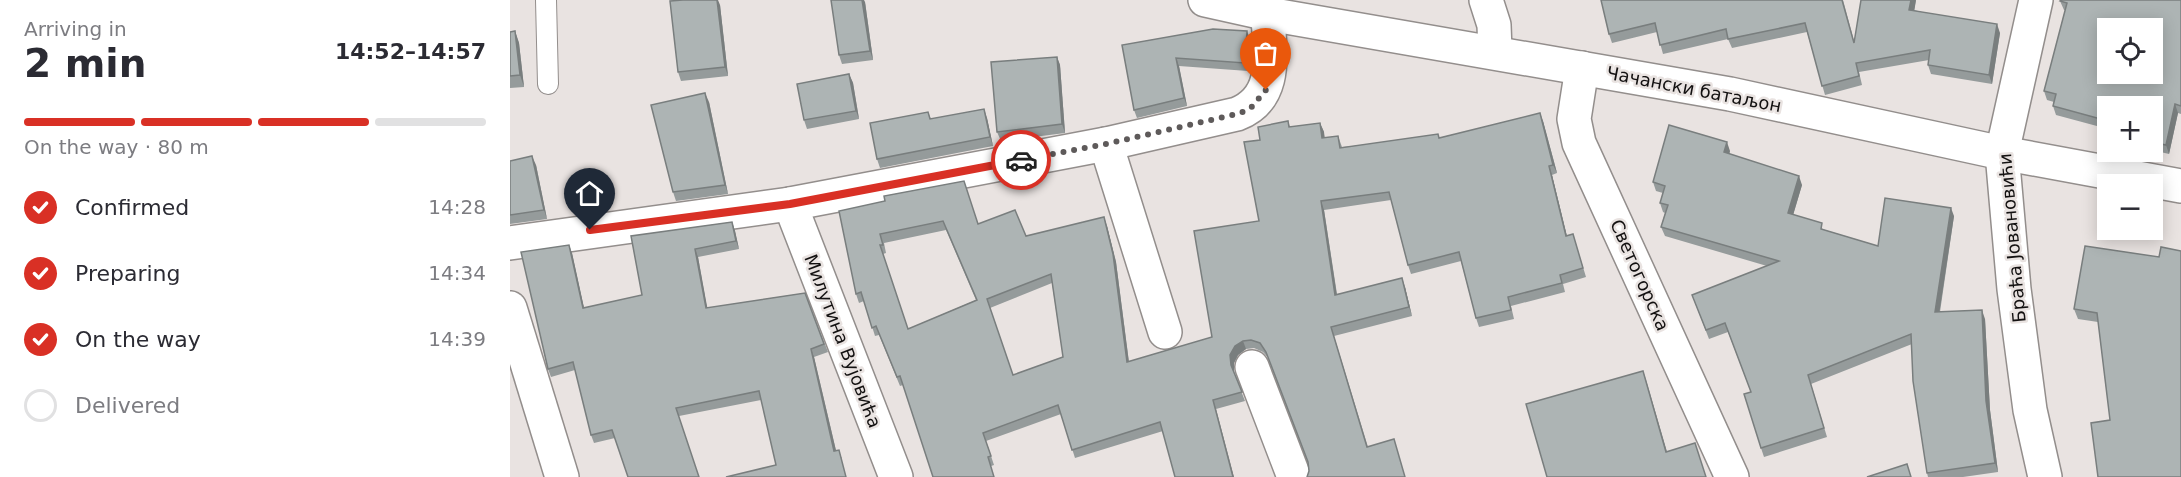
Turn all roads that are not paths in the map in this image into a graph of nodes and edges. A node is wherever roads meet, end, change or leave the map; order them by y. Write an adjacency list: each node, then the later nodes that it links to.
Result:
1 (546, 0): 8 (lane)
2 (1205, 0): 5 (street, Чачански батаљон)
3 (1486, 0): 6 (street)
4 (2036, 0): 10 (street, Браћа Јовановићи)
5 (1268, 14): 6 (street, Чачански батаљон); 9 (street)
6 (1495, 51): 7 (street, Чачански батаљон)
7 (1582, 68): 10 (street, Чачански батаљон); 20 (street, Светогорска)
8 (548, 84)
9 (1106, 144): 12 (street); 15 (street)
10 (2002, 153): 11 (street, Чачански батаљон); 21 (street, Браћа Јовановићи)
11 (2181, 186)
12 (790, 204): 13 (street); 18 (street, Милутина Вујовића)
13 (510, 243)
14 (510, 308): 17 (street)
15 (1165, 332)
16 (1252, 367): 19 (street)
17 (562, 477)
18 (896, 477)
19 (1294, 477)
20 (1732, 477)
21 (2045, 477)

